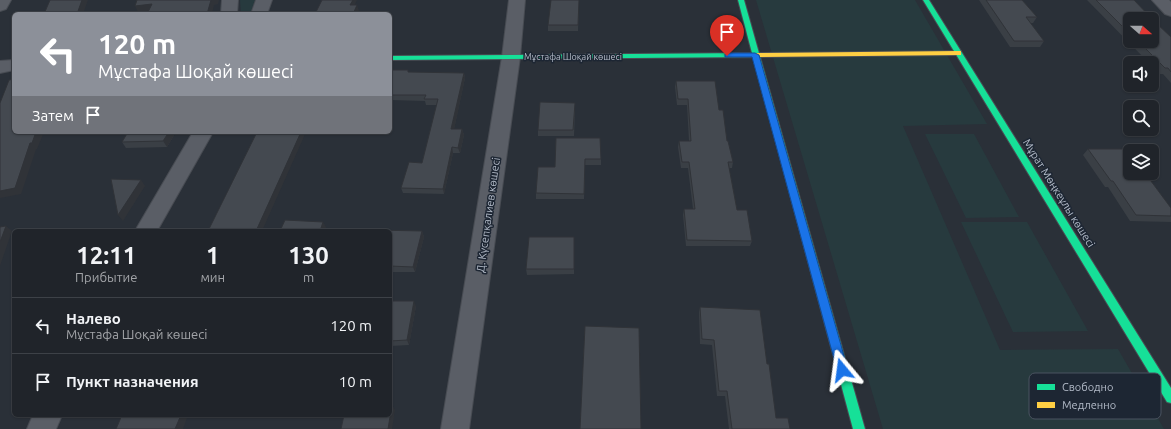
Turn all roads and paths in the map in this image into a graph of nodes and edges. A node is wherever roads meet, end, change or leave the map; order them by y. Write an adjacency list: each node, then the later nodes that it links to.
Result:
1 (3, 0): 8 (street)
2 (230, 0): 10 (street)
3 (264, 0): 11 (street)
4 (517, 0): 14 (street, Д. Күсепқалиев көшесі)
5 (741, 0): 13 (street)
6 (926, 0): 12 (street, Мұрат Мөңкеұлы көшесі)
7 (1160, 0): 9 (street)
8 (0, 6)
9 (1171, 11)
10 (230, 12)
11 (261, 12)
12 (958, 54): 13 (street, Мұстафа Шоқай көшесі); 20 (street, Мұрат Мөңкеұлы көшесі)
13 (755, 55): 14 (street, Мұстафа Шоқай көшесі); 26 (street)
14 (512, 57): 15 (street, Мұстафа Шоқай көшесі); 25 (street, Д. Күсепқалиев көшесі)
15 (392, 58)
16 (12, 65): 17 (street)
17 (0, 67)
18 (202, 134): 19 (street)
19 (147, 229)
20 (1156, 373)
21 (1161, 382): 22 (street, Мұрат Мөңкеұлы көшесі)
22 (1171, 398)
23 (47, 417): 24 (street)
24 (41, 429)
25 (456, 429)
26 (859, 429)

